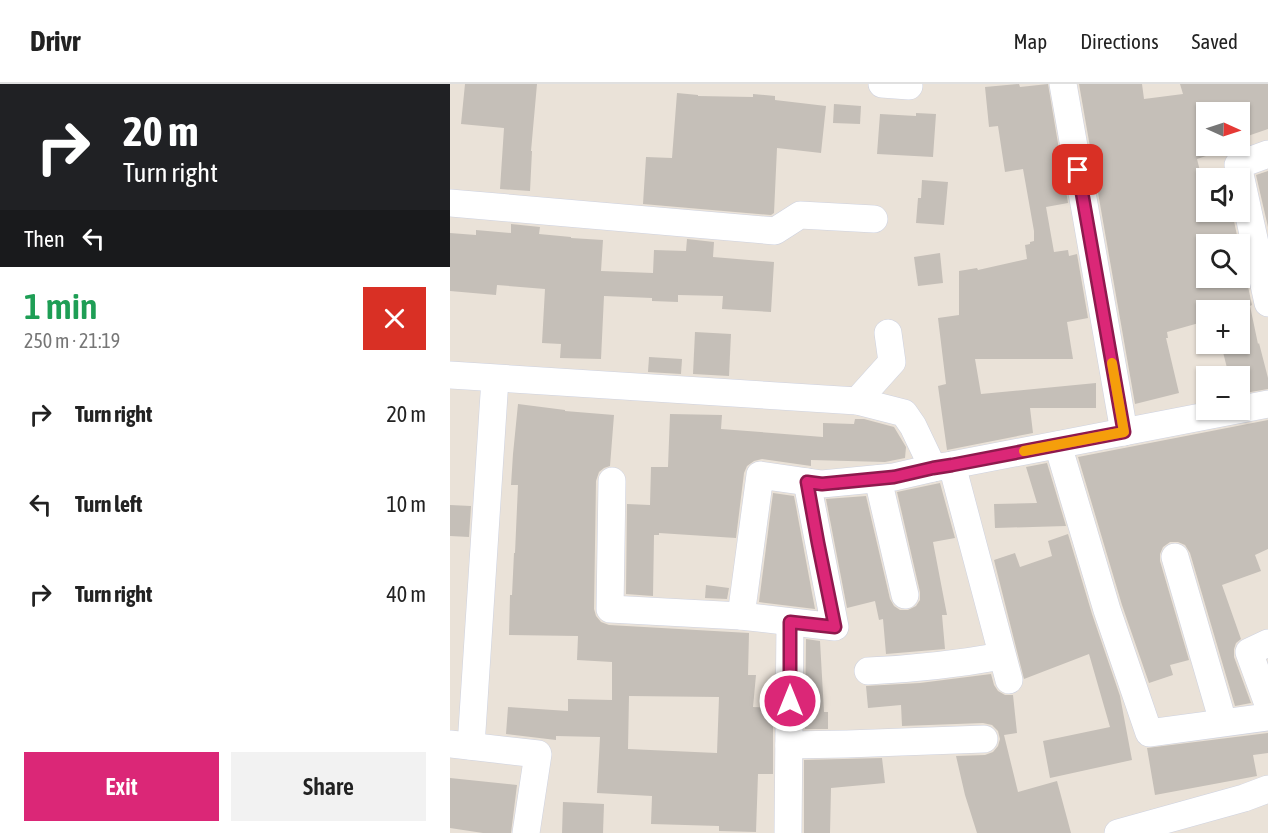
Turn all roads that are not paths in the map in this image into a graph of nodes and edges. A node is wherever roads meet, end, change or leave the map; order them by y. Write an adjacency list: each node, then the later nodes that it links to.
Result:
1 (882, 84): 3 (street)
2 (1063, 84): 13 (street)
3 (909, 86)
4 (1268, 154): 7 (street)
5 (450, 203): 6 (street)
6 (874, 219)
7 (1268, 303)
8 (888, 333): 11 (street)
9 (450, 375): 10 (street)
10 (495, 379): 11 (street); 29 (street)
11 (857, 401): 15 (street)
12 (1268, 404): 13 (street)
13 (1124, 432): 14 (street)
14 (1058, 445): 15 (street); 27 (street)
15 (942, 466): 16 (street); 24 (street)
16 (878, 478): 18 (street); 20 (street)
17 (612, 481): 21 (street)
18 (807, 482): 21 (street); 22 (street)
19 (1175, 557): 27 (street)
20 (905, 595)
21 (741, 616): 22 (street)
22 (790, 622): 30 (street)
23 (1268, 643): 25 (street)
24 (868, 671)
25 (1268, 704)
26 (1268, 717): 27 (street)
27 (1223, 722)
28 (984, 739): 30 (street)
29 (461, 745): 33 (street)
30 (789, 745): 34 (street)
31 (1268, 789): 32 (street)
32 (1165, 827): 35 (street)
33 (526, 833)
34 (788, 833)
35 (1118, 833)

